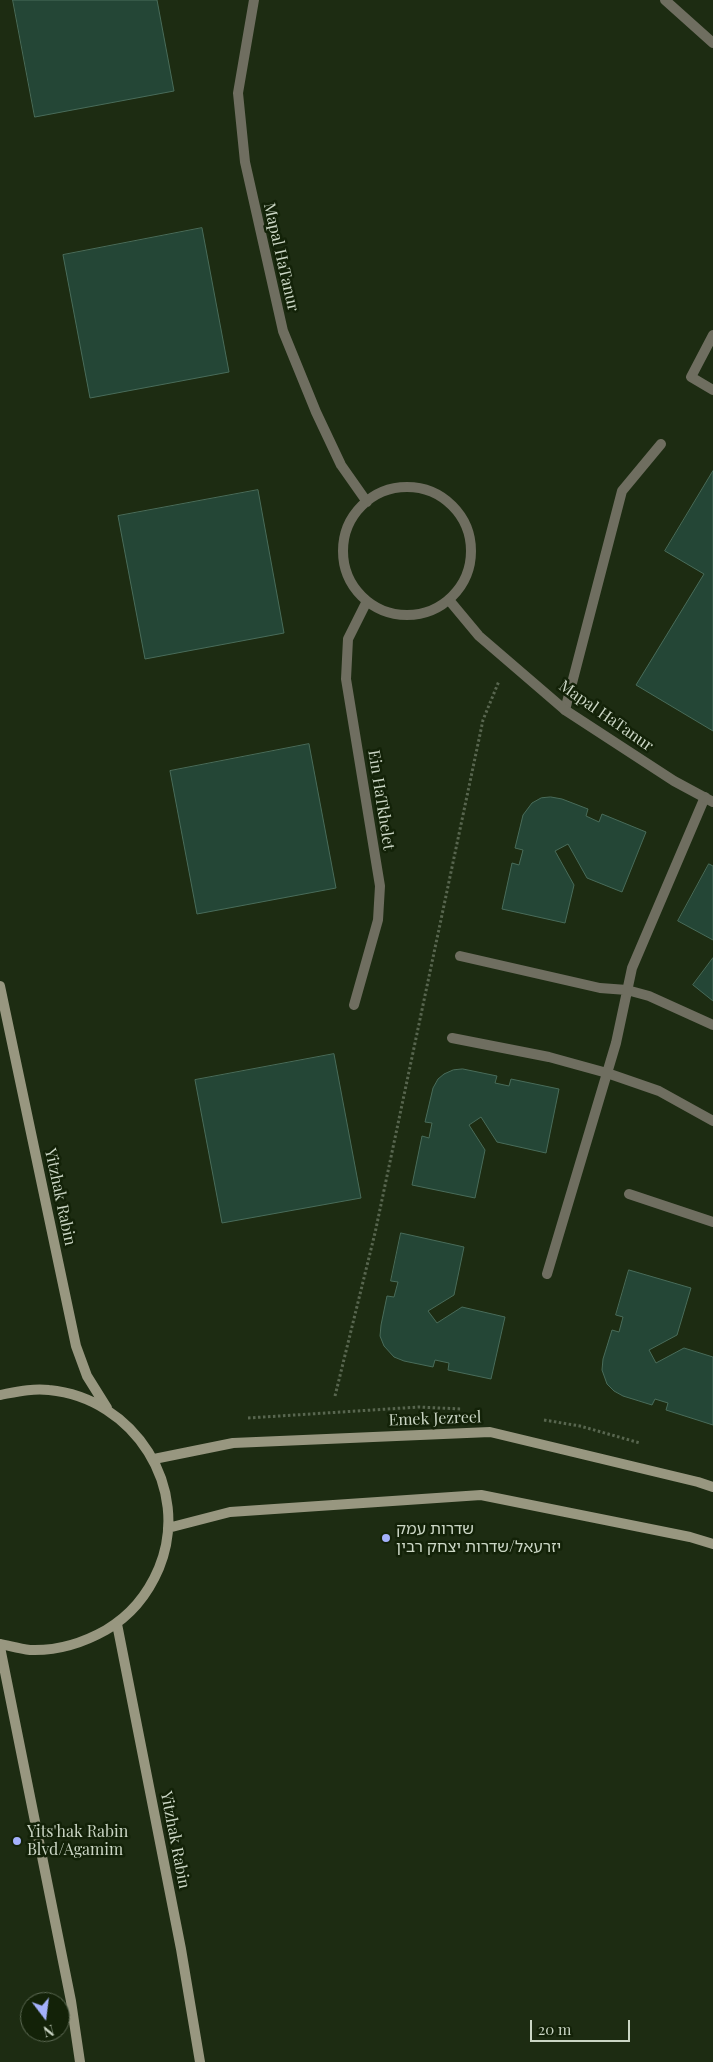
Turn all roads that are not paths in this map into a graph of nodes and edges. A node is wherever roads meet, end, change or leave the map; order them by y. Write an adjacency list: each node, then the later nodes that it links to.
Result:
1 (254, 0): 7 (street, Mapal HaTanur)
2 (665, 0): 3 (street)
3 (713, 43)
4 (713, 335): 5 (street)
5 (713, 390)
6 (661, 444): 10 (street)
7 (367, 502): 8 (street); 9 (street)
8 (449, 600): 9 (street); 10 (street, Mapal HaTanur)
9 (367, 601): 15 (street, Ein HaTkhelet)
10 (565, 710): 11 (street, Mapal HaTanur)
11 (709, 799): 14 (street)
12 (460, 956): 14 (street)
13 (0, 986): 24 (main road, Yitzhak Rabin)
14 (628, 990): 16 (street); 18 (street)
15 (354, 1005)
16 (713, 1025)
17 (452, 1038): 18 (street)
18 (607, 1073): 19 (street); 22 (street)
19 (713, 1121)
20 (629, 1194): 21 (street)
21 (713, 1222)
22 (547, 1274)
23 (0, 1396): 24 (main road)
24 (107, 1408): 25 (main road)
25 (154, 1459): 26 (main road, Emek Jezreel); 27 (main road)
26 (713, 1487)
27 (168, 1528): 28 (main road); 29 (main road)
28 (713, 1544)
29 (117, 1624): 30 (main road); 32 (main road, Yitzhak Rabin)
30 (0, 1646): 31 (main road)
31 (80, 2062)
32 (200, 2062)

